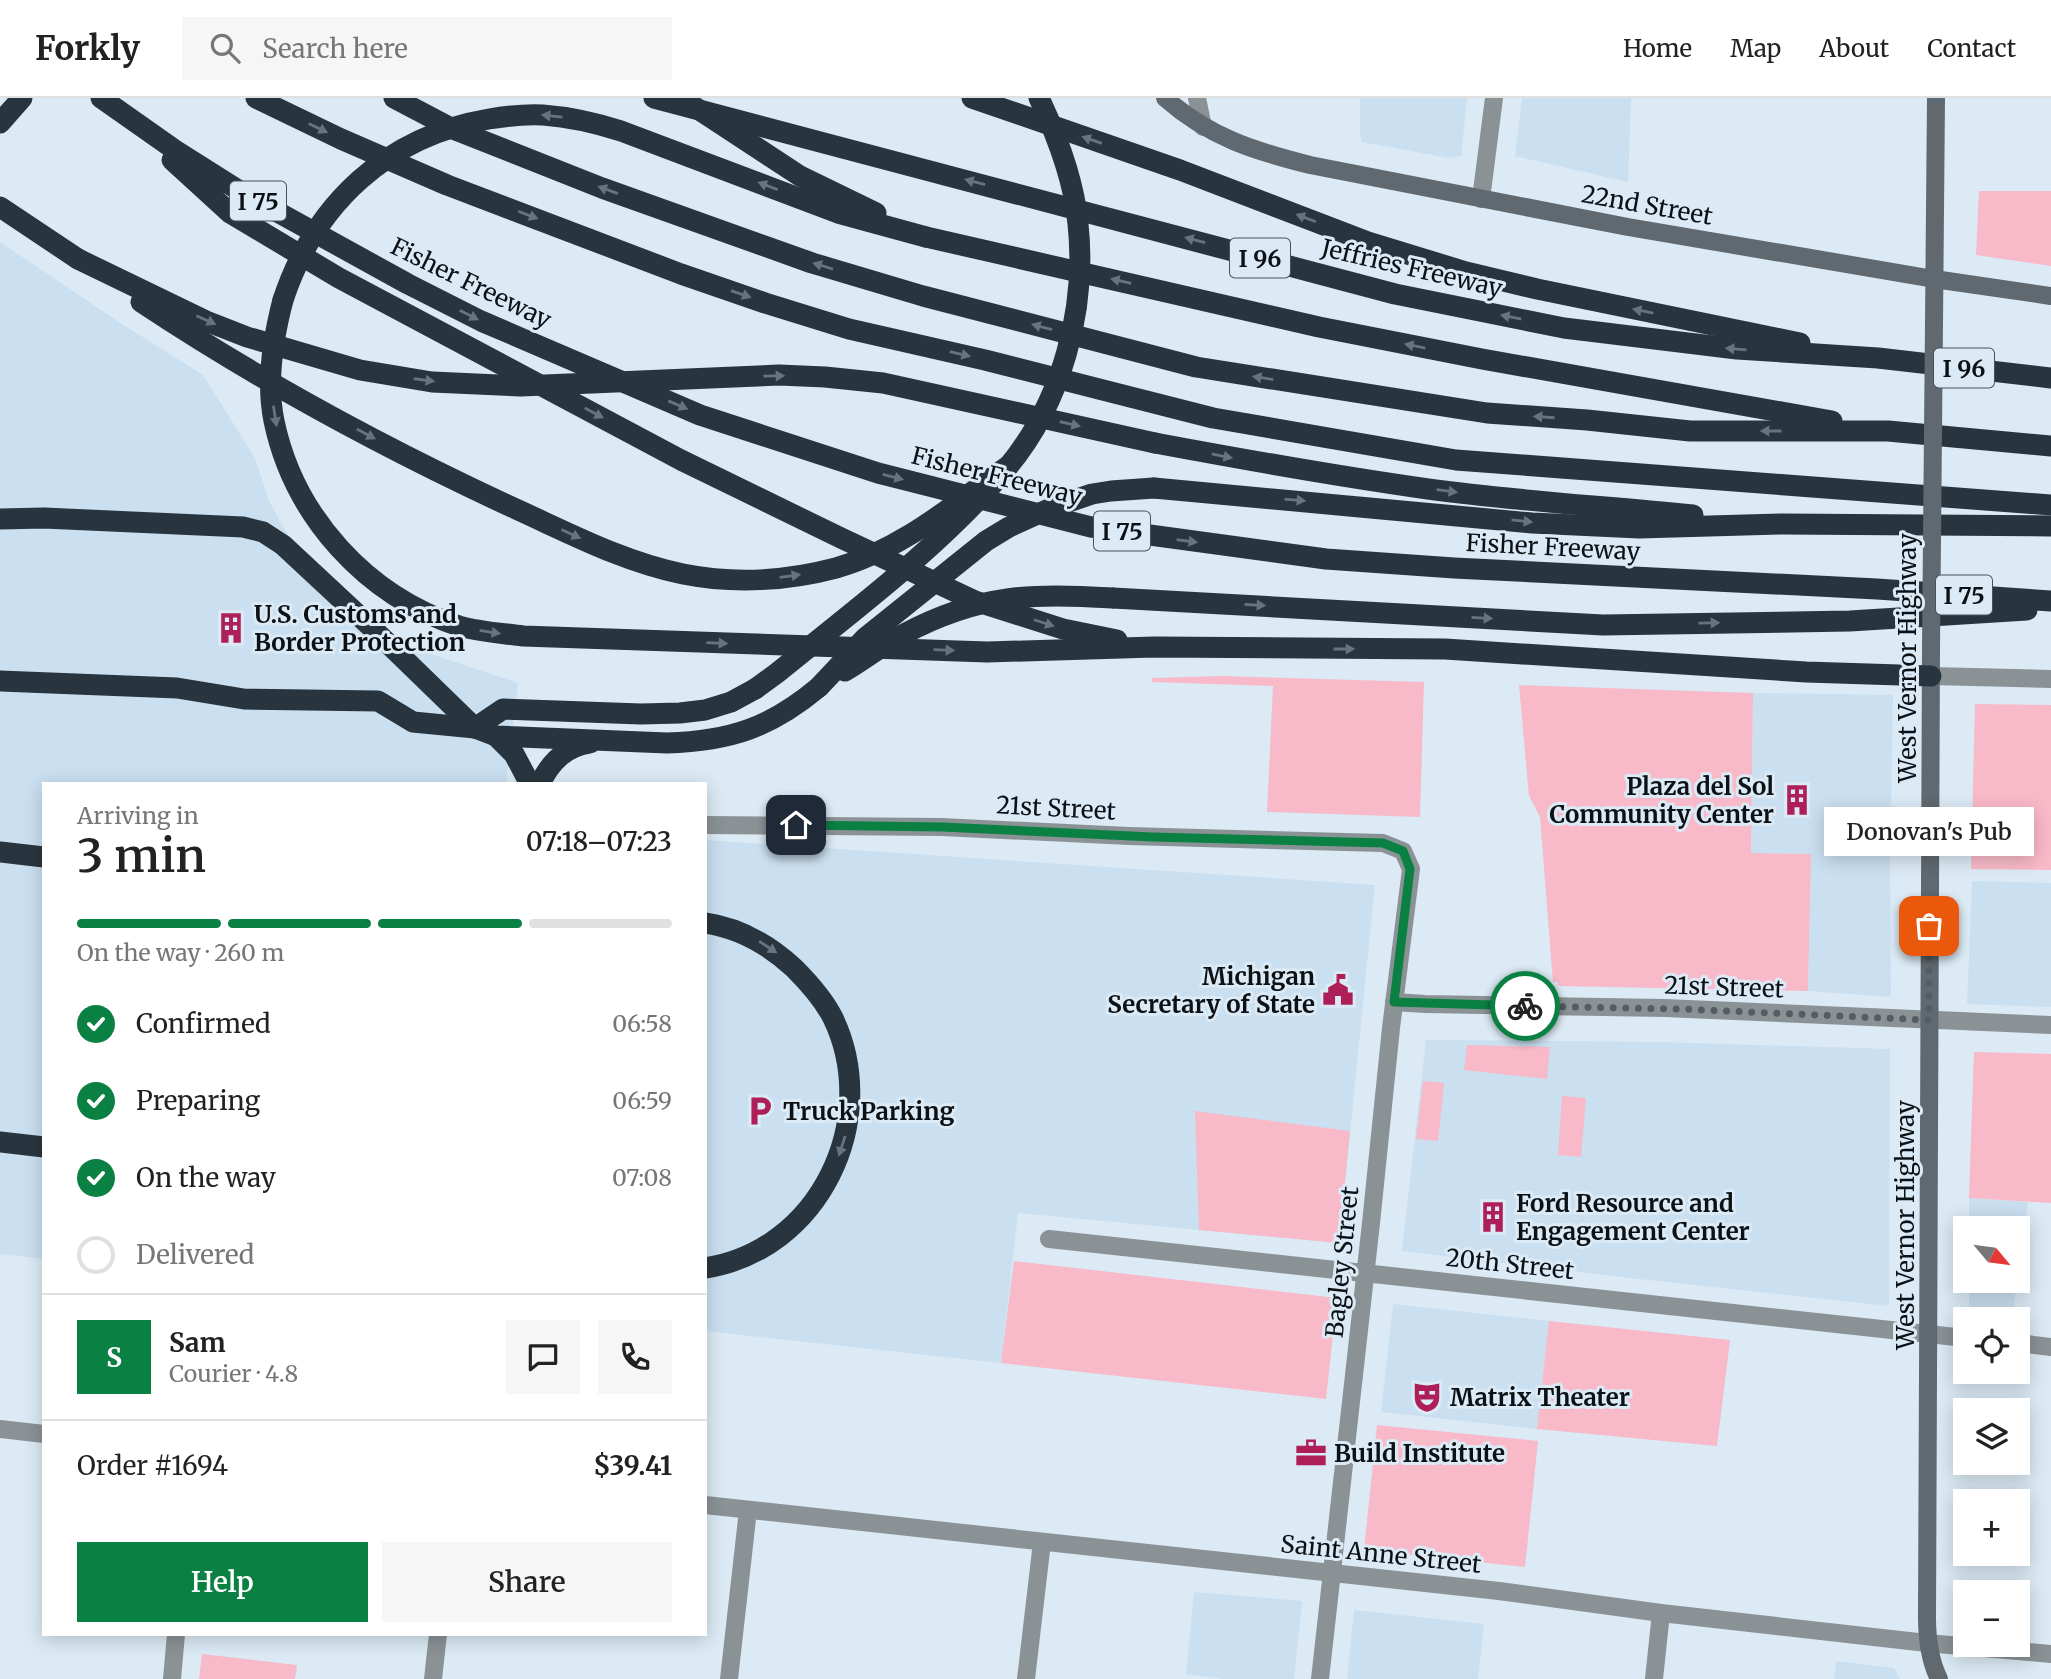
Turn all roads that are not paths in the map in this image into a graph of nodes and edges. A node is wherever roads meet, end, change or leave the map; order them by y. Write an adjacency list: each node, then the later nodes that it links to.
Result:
1 (257, 98): 26 (highway, one-way to 26)
2 (394, 98): 23 (highway, one-way to 2)
3 (654, 98): 21 (highway, Jeffries Freeway / I 96, one-way to 3)
4 (681, 98): 17 (highway, bridge)
5 (972, 98): 21 (highway, one-way to 5)
6 (1039, 98): 25 (highway, bridge)
7 (1165, 98): 14 (street, 22nd Street)
8 (1197, 98): 14 (street)
9 (1494, 98): 15 (street)
10 (1936, 98): 19 (street, West Vernor Highway)
11 (19, 101): 13 (highway)
12 (108, 103): 30 (highway, Fisher Freeway / I 75, one-way to 30); 32 (highway, one-way to 32)
13 (0, 123)
14 (1203, 127): 15 (street, 22nd Street)
15 (1481, 199): 19 (street, 22nd Street)
16 (0, 207): 18 (highway)
17 (926, 237): 23 (highway, one-way to 17); 32 (highway, one-way to 32, bridge)
18 (78, 259): 25 (highway, one-way to 25, bridge); 28 (highway, one-way to 28, bridge)
19 (1934, 279): 20 (street, 22nd Street); 33 (street, West Vernor Highway, bridge)
20 (2051, 296)
21 (1878, 358): 22 (highway, Jeffries Freeway / I 96)
22 (2051, 378)
23 (1888, 431): 24 (highway)
24 (2051, 446)
25 (1008, 466): 37 (highway, bridge)
26 (2051, 505)
27 (0, 519): 37 (highway)
28 (1782, 524): 29 (highway); 36 (highway, one-way to 28, bridge)
29 (2051, 526)
30 (2051, 601)
31 (2051, 609): 36 (highway, one-way to 31, bridge)
32 (1154, 647): 33 (highway, one-way to 33)
33 (1931, 676): 34 (street); 48 (street, West Vernor Highway)
34 (2051, 679)
35 (0, 681): 37 (highway)
36 (816, 689): 39 (highway)
37 (475, 728): 38 (highway)
38 (496, 736): 39 (highway); 40 (highway)
39 (620, 740): 41 (highway)
40 (529, 782)
41 (541, 782)
42 (707, 825): 43 (street, 21st Street)
43 (1403, 851): 47 (street, Bagley Street)
44 (0, 852): 45 (highway)
45 (42, 857)
46 (707, 923): 53 (highway, one-way to 53)
47 (1394, 1002): 48 (street, 21st Street); 54 (street, Bagley Street)
48 (1929, 1020): 49 (street, 21st Street); 55 (street, West Vernor Highway)
49 (2051, 1025)
50 (0, 1142): 51 (highway)
51 (42, 1147)
52 (1049, 1239): 54 (street, 20th Street)
53 (707, 1269)
54 (1366, 1273): 55 (street, 20th Street); 64 (street, Bagley Street)
55 (1929, 1334): 56 (street, 20th Street); 68 (street, West Vernor Highway)
56 (1953, 1337)
57 (2030, 1344): 58 (street)
58 (2051, 1347)
59 (0, 1429): 60 (street)
60 (42, 1434)
61 (707, 1506): 62 (street, Saint Anne Street)
62 (748, 1510): 63 (street, Saint Anne Street); 72 (street)
63 (1042, 1542): 64 (street, Saint Anne Street); 73 (street)
64 (1332, 1573): 65 (street, Saint Anne Street); 74 (street, Bagley Street)
65 (1661, 1613): 68 (street, Saint Anne Street); 75 (street)
66 (176, 1636): 70 (street)
67 (438, 1636): 71 (street)
68 (1927, 1643): 69 (street, Saint Anne Street); 76 (street, West Vernor Highway)
69 (2051, 1654)
70 (172, 1679)
71 (433, 1679)
72 (729, 1679)
73 (1026, 1679)
74 (1320, 1679)
75 (1654, 1679)
76 (1939, 1679)

